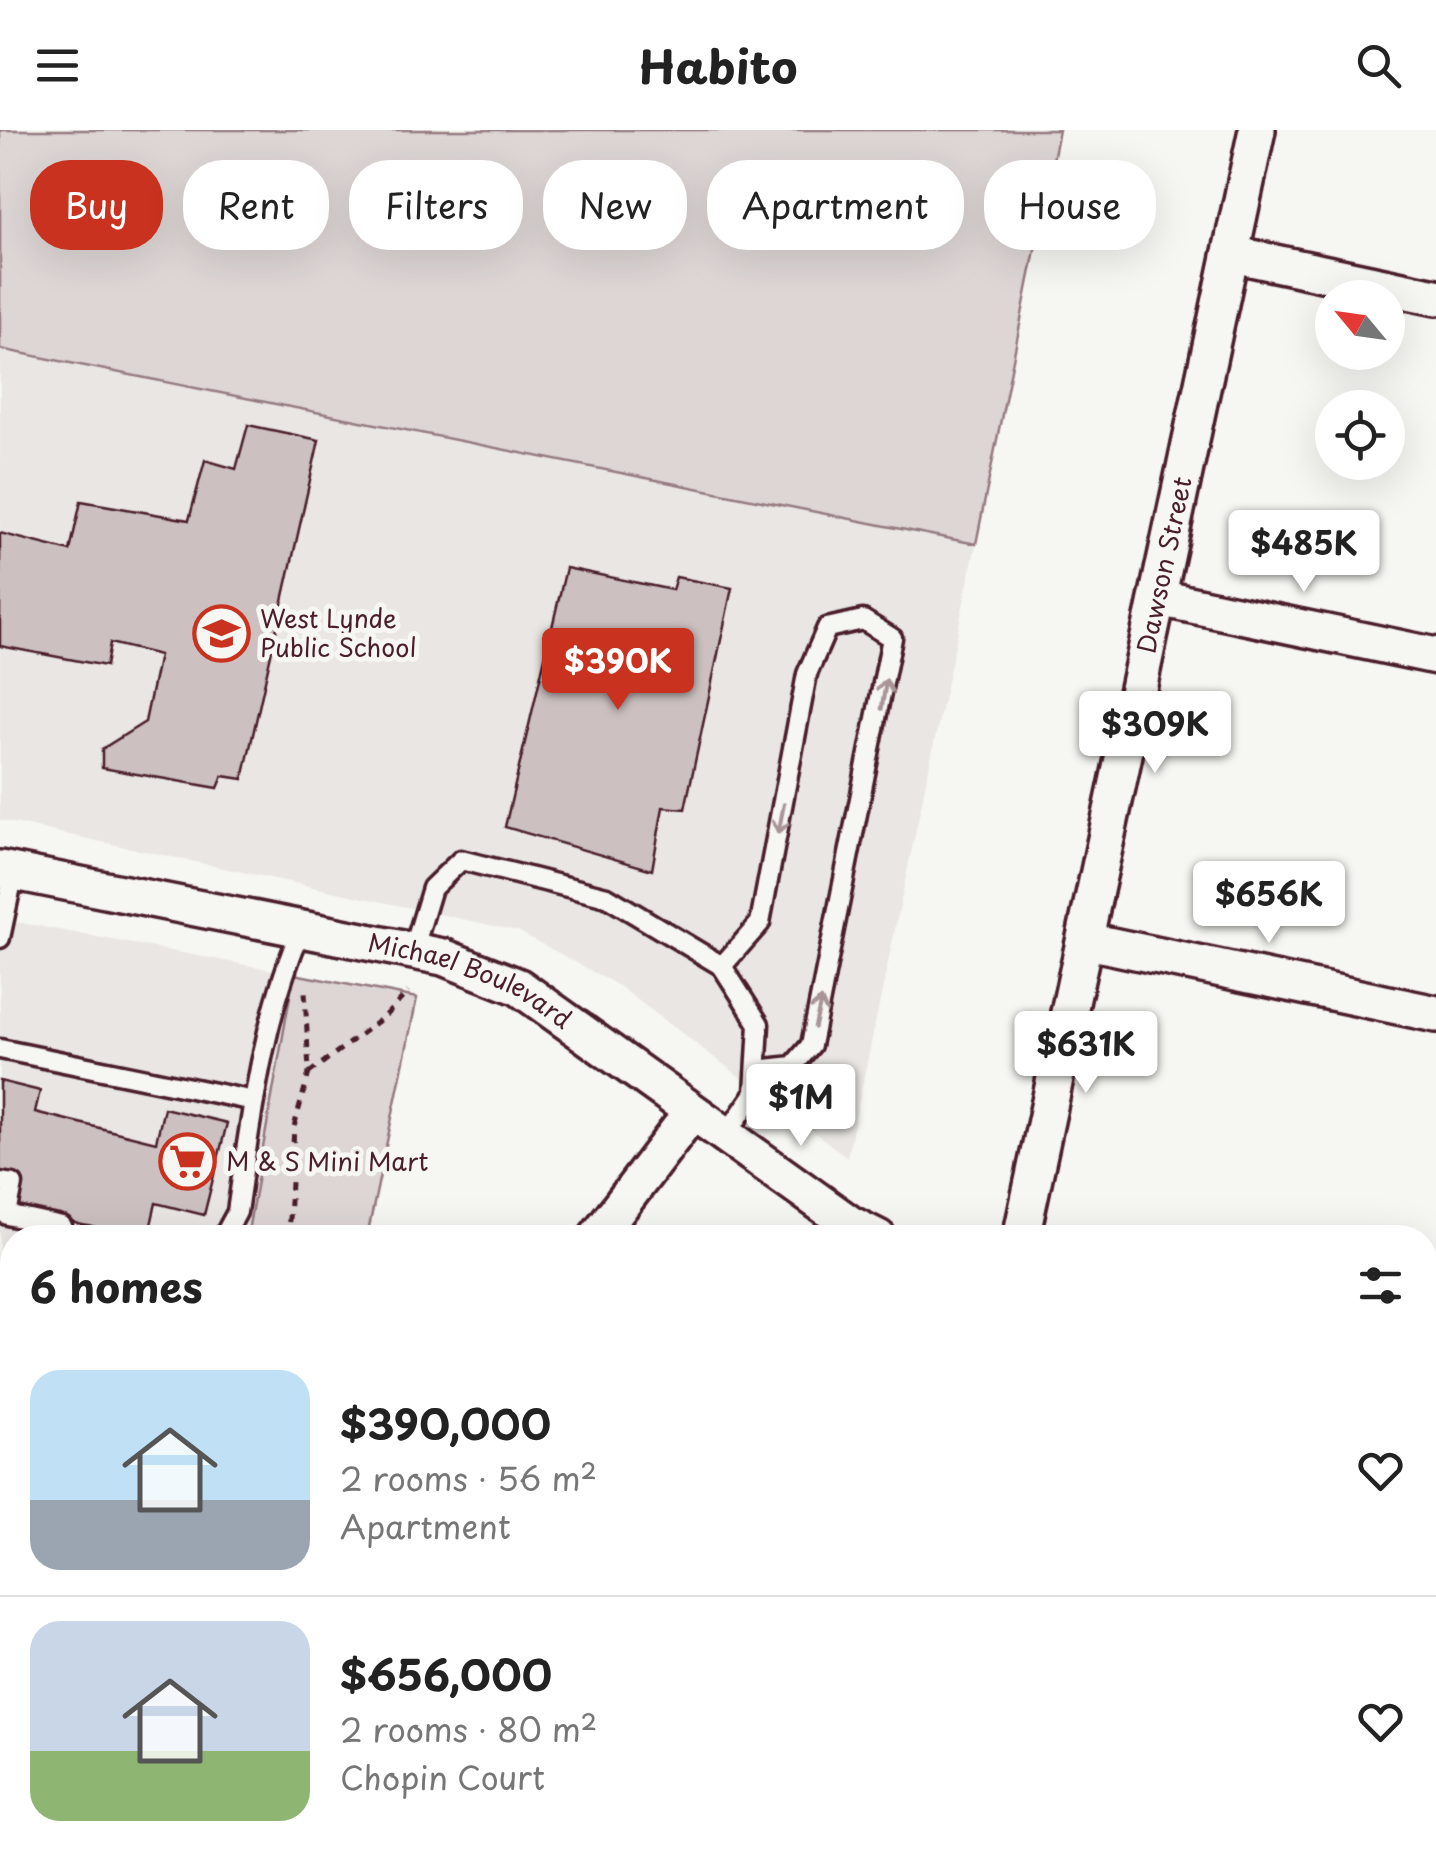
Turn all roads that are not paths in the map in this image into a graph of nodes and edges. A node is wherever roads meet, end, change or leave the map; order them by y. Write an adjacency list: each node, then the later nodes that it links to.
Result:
1 (1258, 130): 2 (street, Dawson Street)
2 (1232, 254): 3 (street); 4 (street, Dawson Street)
3 (1436, 297)
4 (1159, 598): 5 (street); 9 (street, Dawson Street)
5 (1436, 656)
6 (7, 871): 7 (street, Michael Boulevard); 8 (lane)
7 (302, 928): 10 (street, Michael Boulevard); 15 (lane)
8 (0, 938)
9 (1088, 941): 12 (street); 23 (street, Dawson Street)
10 (413, 951): 11 (lane); 16 (street, Michael Boulevard)
11 (722, 966): 14 (lane); 14 (lane, one-way to 11)
12 (1436, 1014)
13 (0, 1049): 15 (lane)
14 (756, 1070): 17 (lane)
15 (254, 1100): 20 (lane)
16 (692, 1112): 17 (street, Michael Boulevard); 21 (street)
17 (726, 1135): 22 (street, Michael Boulevard)
18 (0, 1182): 19 (lane)
19 (54, 1225)
20 (229, 1225)
21 (606, 1225)
22 (852, 1225)
23 (1024, 1225)

